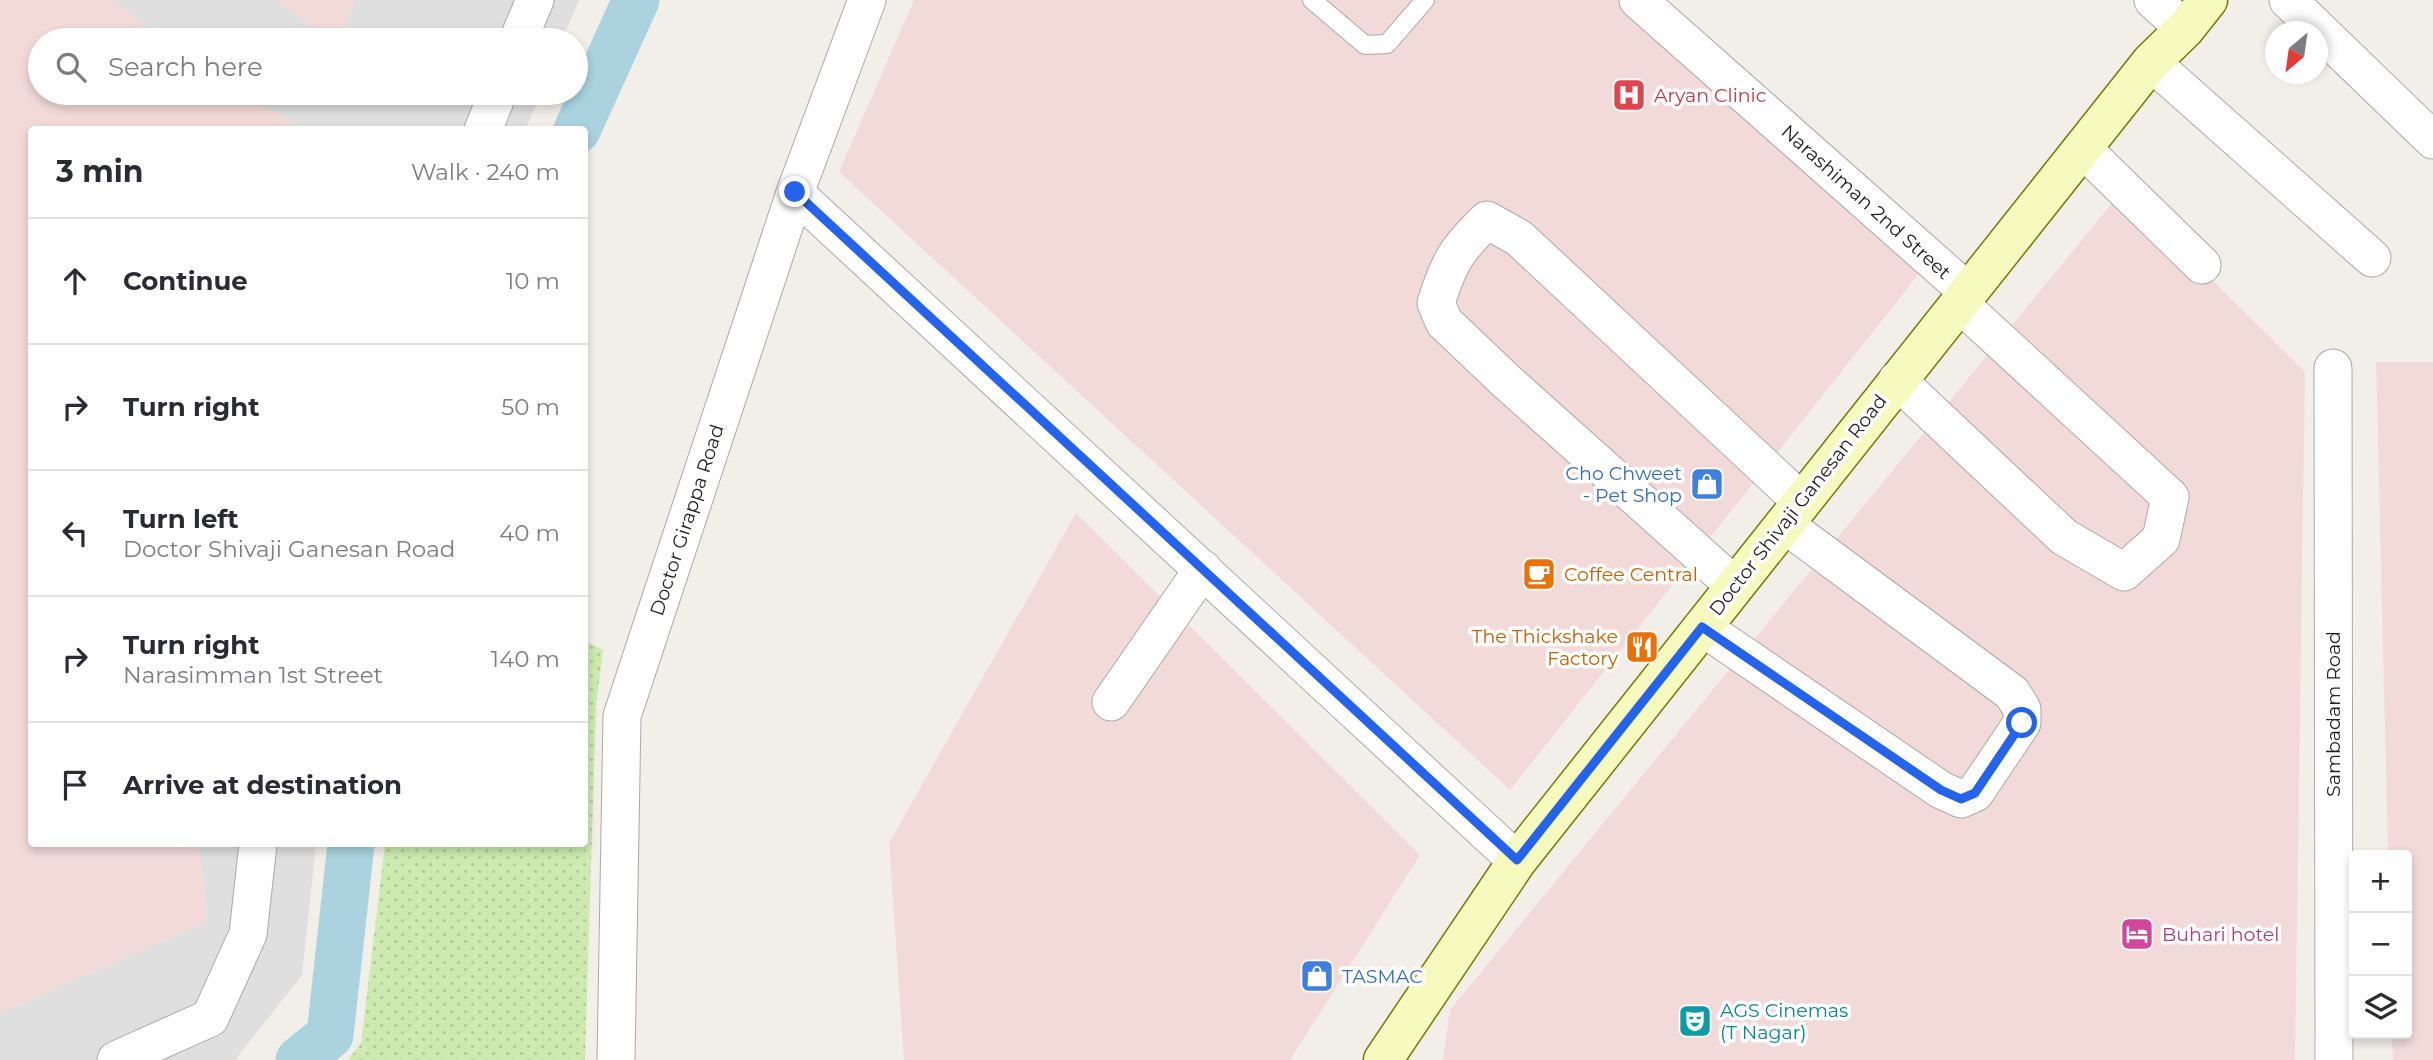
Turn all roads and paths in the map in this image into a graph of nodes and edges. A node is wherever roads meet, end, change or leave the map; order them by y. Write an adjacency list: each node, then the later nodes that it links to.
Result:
1 (535, 0): 9 (street)
2 (867, 0): 15 (street, Doctor Girappa Road)
3 (1312, 0): 4 (lane)
4 (1425, 0)
5 (1638, 0): 18 (street, Narashiman 2nd Street)
6 (2153, 0): 8 (street)
7 (2288, 0): 13 (street)
8 (2197, 15): 10 (street, Doctor Shivaji Ganesan Road)
9 (524, 28)
10 (2151, 62): 14 (street, Doctor Shivaji Ganesan Road); 16 (street)
11 (493, 105): 12 (street)
12 (485, 126)
13 (2433, 140)
14 (2083, 149): 17 (street); 18 (street, Doctor Shivaji Ganesan Road)
15 (795, 192): 22 (street); 29 (street, Doctor Girappa Road)
16 (2372, 258)
17 (2202, 265)
18 (1963, 298): 20 (street, Doctor Shivaji Ganesan Road); 20 (street, Narashiman 2nd Street)
19 (2333, 368): 31 (street, Sambadam Road)
20 (1897, 380): 21 (street, Doctor Shivaji Ganesan Road)
21 (1793, 513): 23 (street, Doctor Shivaji Ganesan Road); 23 (street); 24 (street)
22 (1203, 569): 25 (street); 27 (street)
23 (1735, 586): 24 (street, Doctor Shivaji Ganesan Road)
24 (1702, 627): 27 (street, Doctor Shivaji Ganesan Road)
25 (1111, 702)
26 (258, 847): 28 (street)
27 (1517, 860): 30 (street, Doctor Shivaji Ganesan Road)
28 (116, 1060)
29 (616, 1060)
30 (1383, 1060)
31 (2334, 1060)

